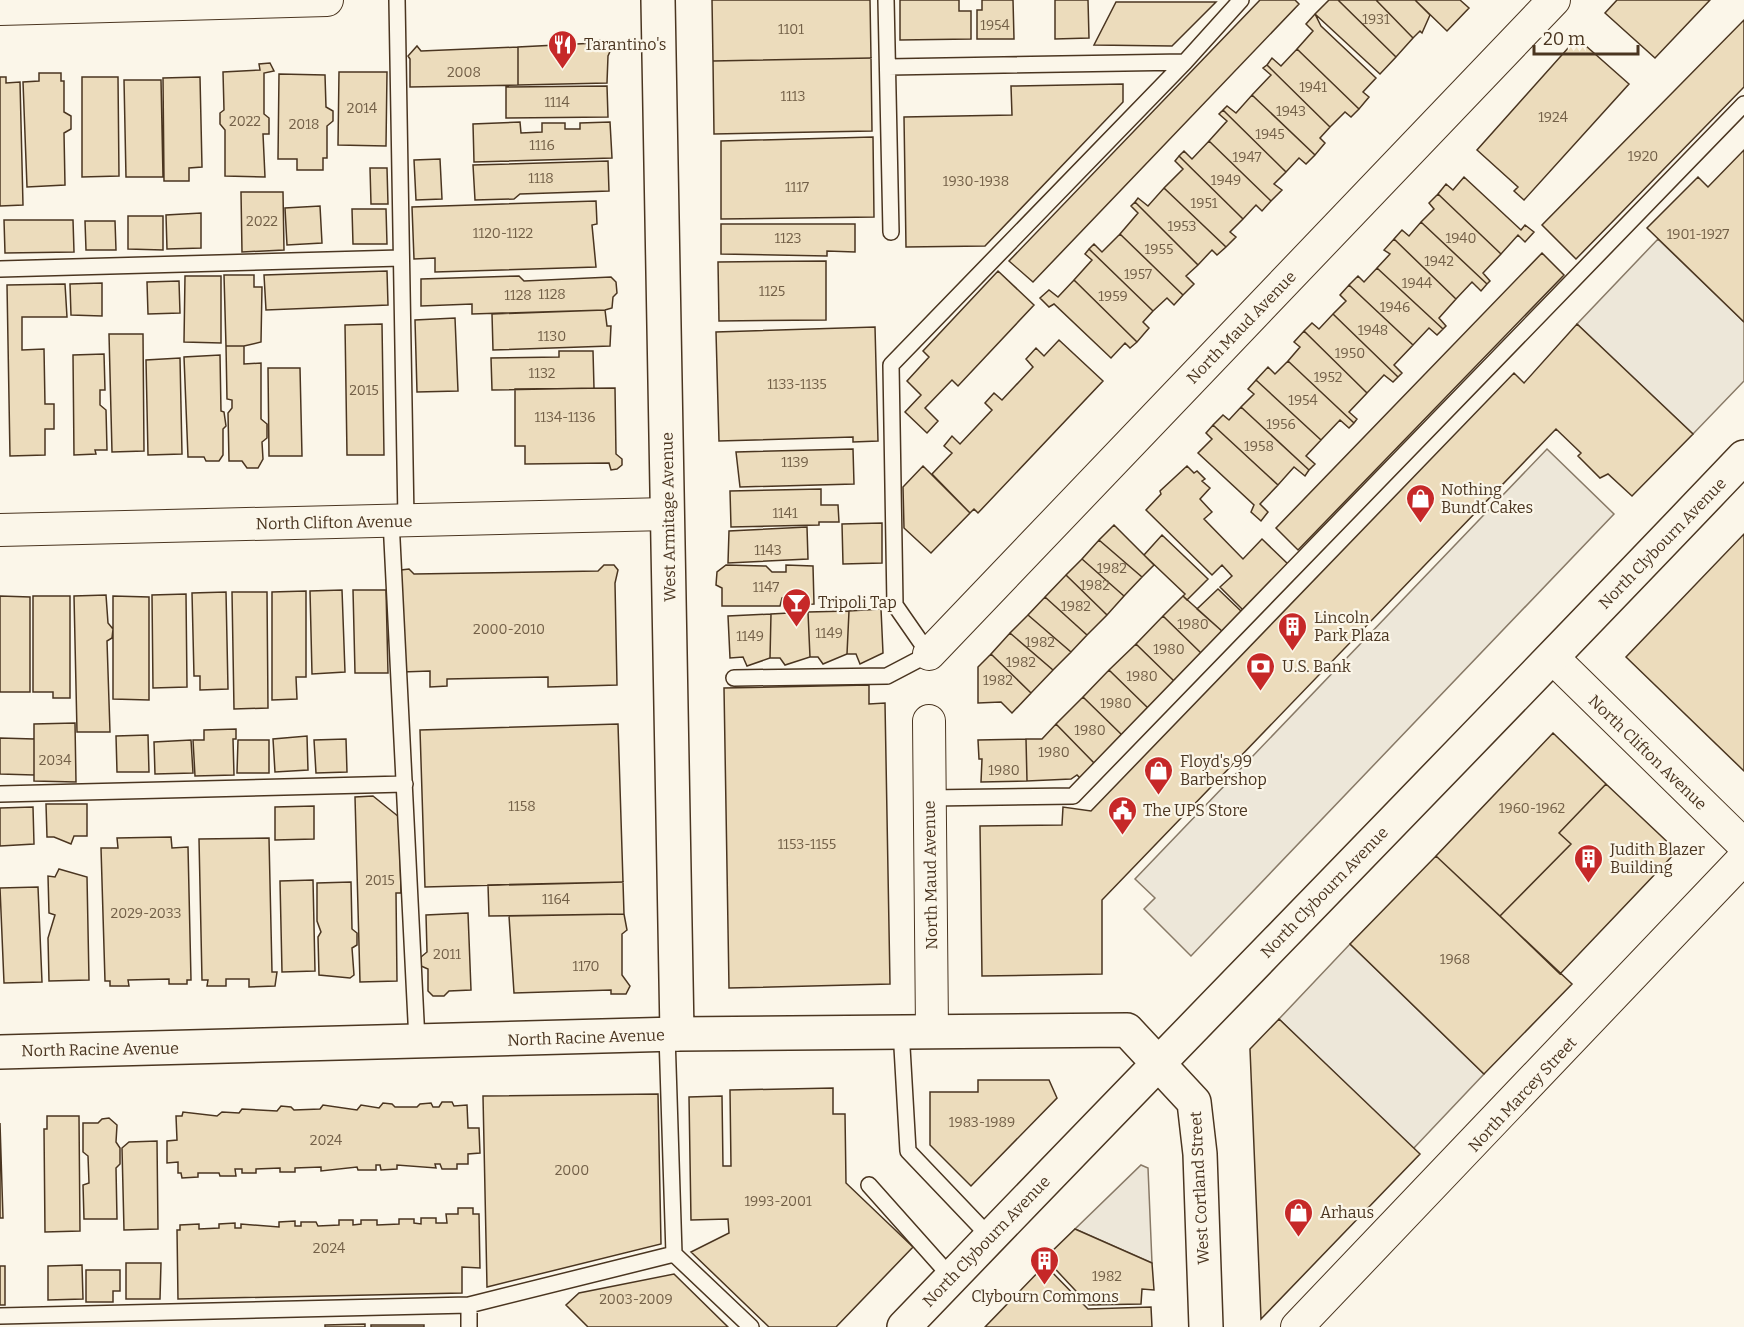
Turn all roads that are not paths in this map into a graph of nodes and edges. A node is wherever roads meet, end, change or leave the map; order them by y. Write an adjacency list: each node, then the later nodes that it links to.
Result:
1 (327, 0): 7 (street)
2 (397, 0): 12 (lane)
3 (658, 0): 15 (main road, West Armitage Avenue)
4 (886, 0): 9 (lane)
5 (1241, 0): 8 (lane)
6 (1554, 0): 18 (street, North Maud Avenue)
7 (0, 9)
8 (1185, 62): 9 (lane); 18 (lane)
9 (888, 67): 11 (lane)
10 (1744, 104): 24 (lane)
11 (891, 232)
12 (401, 258): 13 (lane); 16 (lane)
13 (0, 269)
14 (1744, 457): 19 (main road, North Clybourn Avenue)
15 (668, 514): 16 (street, North Clifton Avenue); 28 (main road, West Armitage Avenue)
16 (399, 520): 17 (street, North Clifton Avenue); 22 (lane)
17 (0, 530)
18 (929, 654): 20 (lane)
19 (1553, 658): 25 (street, North Clifton Avenue); 31 (main road, North Clybourn Avenue)
20 (735, 678)
21 (929, 721): 24 (street, North Maud Avenue)
22 (405, 784): 23 (lane); 29 (lane)
23 (0, 794)
24 (929, 798): 27 (street, North Maud Avenue)
25 (1744, 845)
26 (1744, 858): 42 (street, North Marcey Street)
27 (916, 1030): 28 (main road, North Racine Avenue); 31 (main road, North Racine Avenue); 33 (lane)
28 (672, 1034): 29 (main road, North Racine Avenue); 34 (lane)
29 (417, 1041): 30 (main road, North Racine Avenue)
30 (0, 1052)
31 (1159, 1062): 33 (main road, North Clybourn Avenue); 41 (main road, West Cortland Street)
32 (869, 1185): 35 (lane)
33 (990, 1237): 35 (main road, North Clybourn Avenue)
34 (674, 1254): 36 (lane); 39 (lane)
35 (951, 1277): 40 (main road, North Clybourn Avenue)
36 (469, 1305): 37 (lane); 38 (lane)
37 (0, 1316)
38 (469, 1327)
39 (751, 1327)
40 (904, 1327)
41 (1206, 1327)
42 (1297, 1327)

